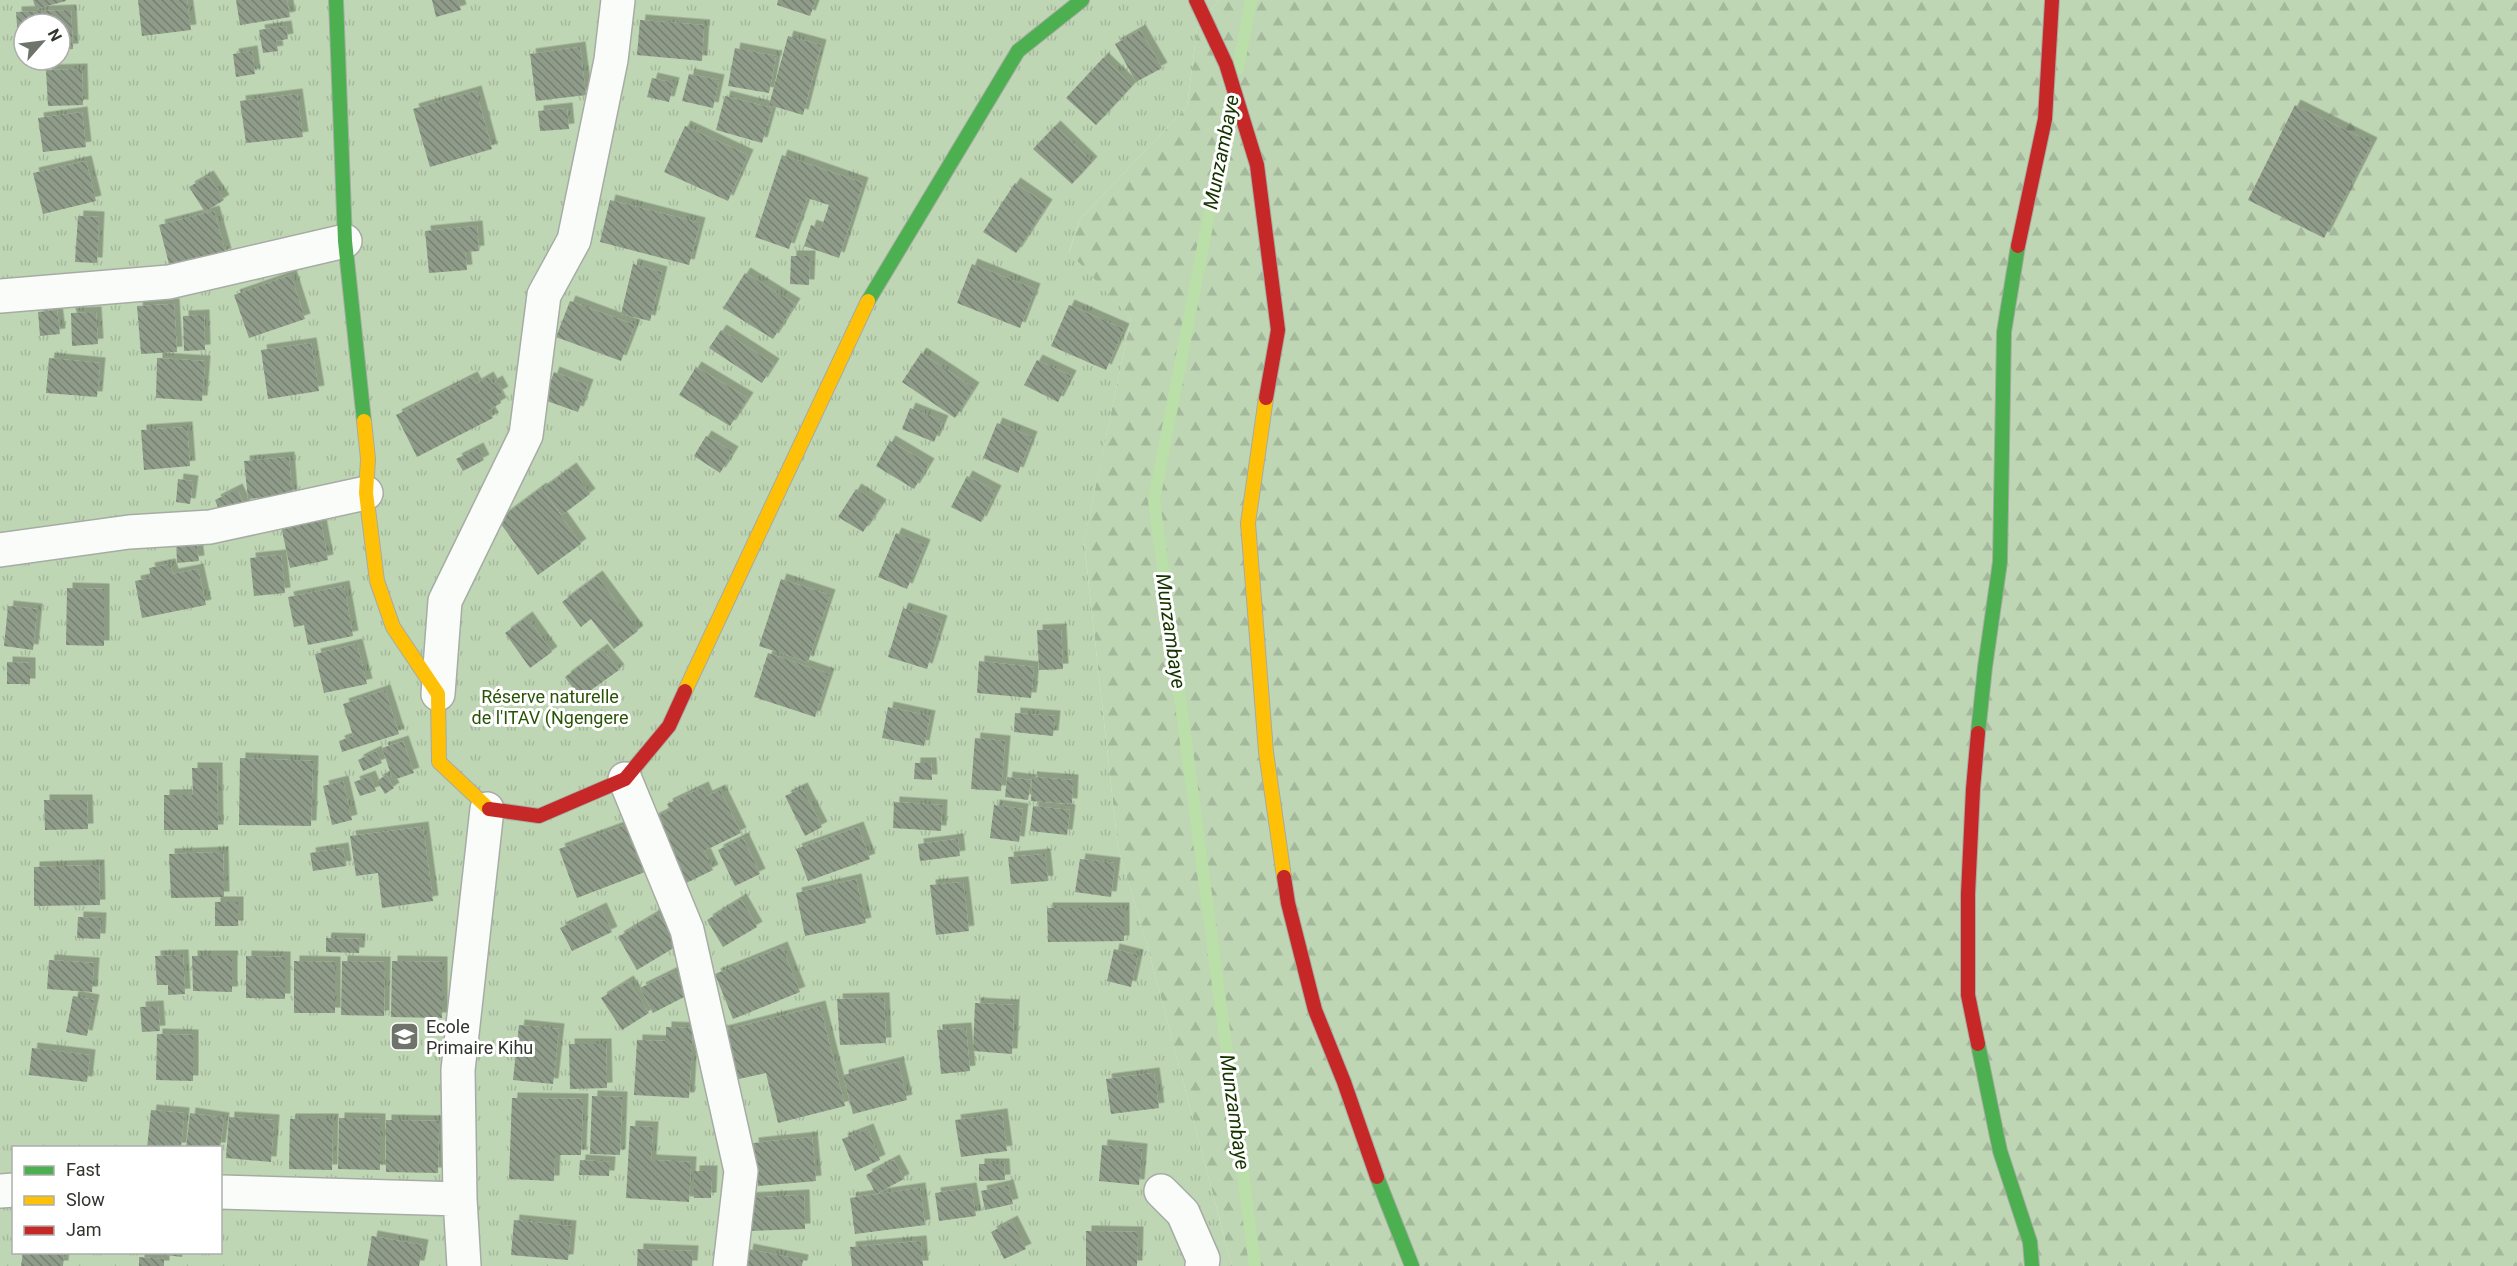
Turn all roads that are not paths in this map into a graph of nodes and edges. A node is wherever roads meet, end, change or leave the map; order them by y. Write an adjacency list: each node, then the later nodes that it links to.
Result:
1 (336, 0): 6 (street)
2 (618, 0): 10 (street)
3 (1082, 0): 11 (street)
4 (1196, 0): 19 (street)
5 (2052, 0): 20 (street)
6 (345, 241): 7 (street); 8 (street)
7 (0, 296)
8 (366, 493): 9 (street); 10 (street)
9 (0, 550)
10 (438, 694): 12 (street)
11 (625, 779): 12 (street); 17 (street)
12 (487, 809): 15 (street)
13 (1161, 1191): 18 (street)
14 (222, 1192): 15 (street)
15 (460, 1198): 16 (street)
16 (464, 1266)
17 (730, 1266)
18 (1202, 1266)
19 (1412, 1266)
20 (2032, 1266)

